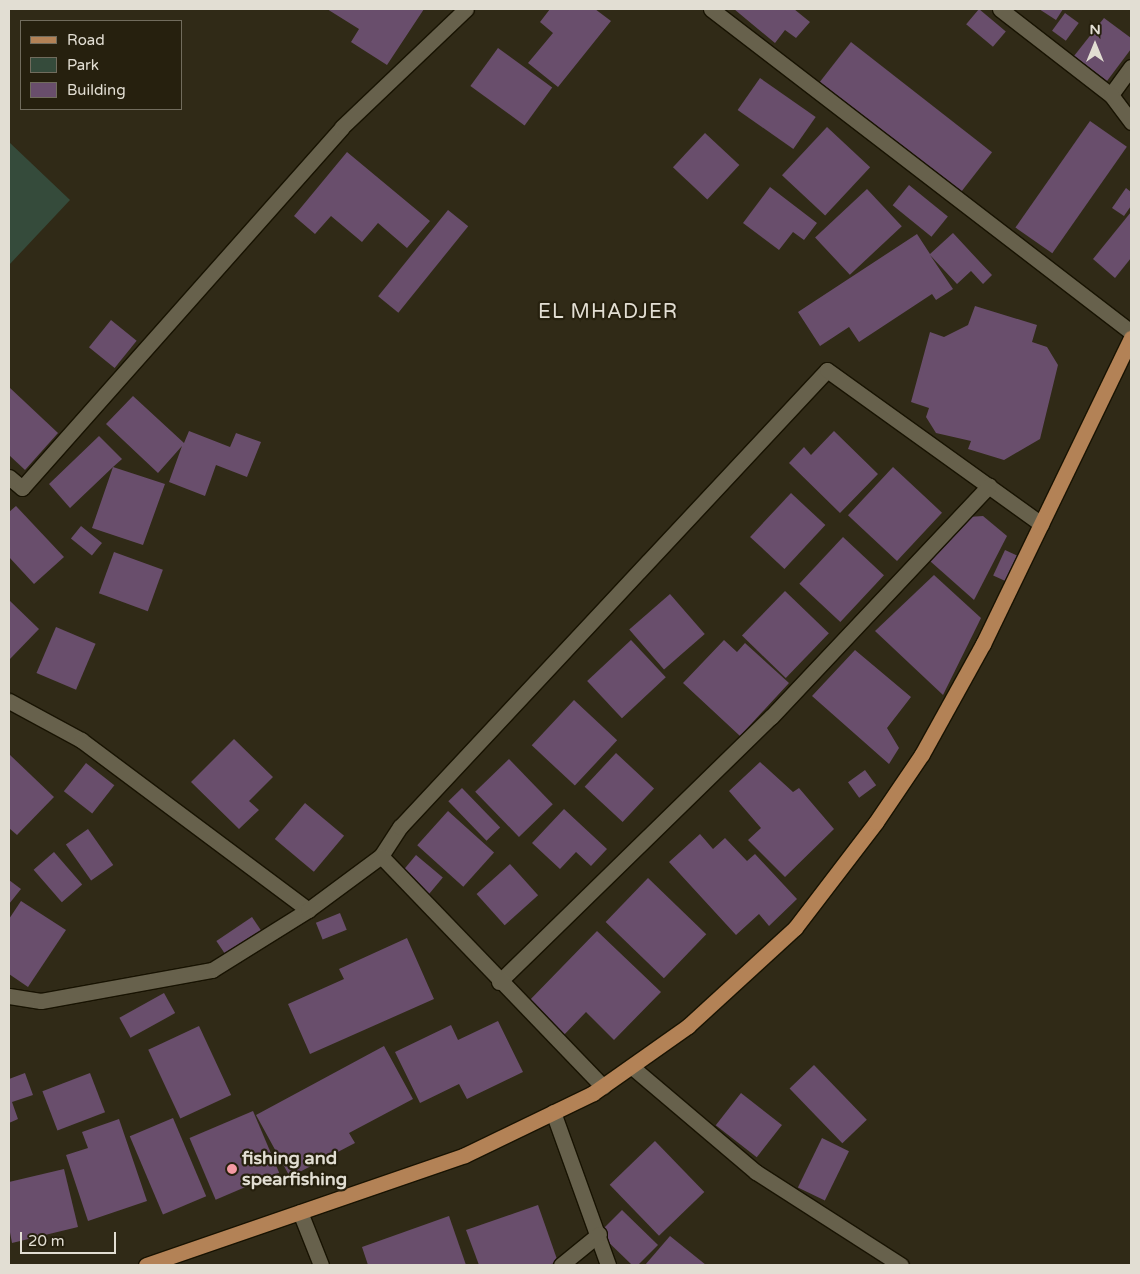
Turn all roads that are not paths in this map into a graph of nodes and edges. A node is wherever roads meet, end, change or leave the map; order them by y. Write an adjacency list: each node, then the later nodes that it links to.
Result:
1 (466, 9): 9 (street)
2 (711, 9): 7 (street)
3 (1000, 9): 5 (street)
4 (1131, 67): 5 (street)
5 (1111, 95): 6 (street)
6 (1131, 122)
7 (1131, 332)
8 (1131, 338): 11 (main road)
9 (9, 477)
10 (989, 486): 11 (street); 13 (street); 15 (street)
11 (1041, 524): 17 (main road)
12 (9, 701): 14 (street)
13 (381, 856): 14 (street); 15 (street)
14 (308, 910): 16 (street)
15 (499, 982): 18 (street)
16 (9, 996)
17 (632, 1067): 18 (main road); 26 (street)
18 (603, 1088): 19 (main road)
19 (553, 1112): 20 (main road); 21 (street)
20 (300, 1212): 22 (main road); 23 (street)
21 (599, 1234): 24 (street); 25 (street)
22 (146, 1265)
23 (321, 1265)
24 (561, 1265)
25 (608, 1265)
26 (901, 1265)

